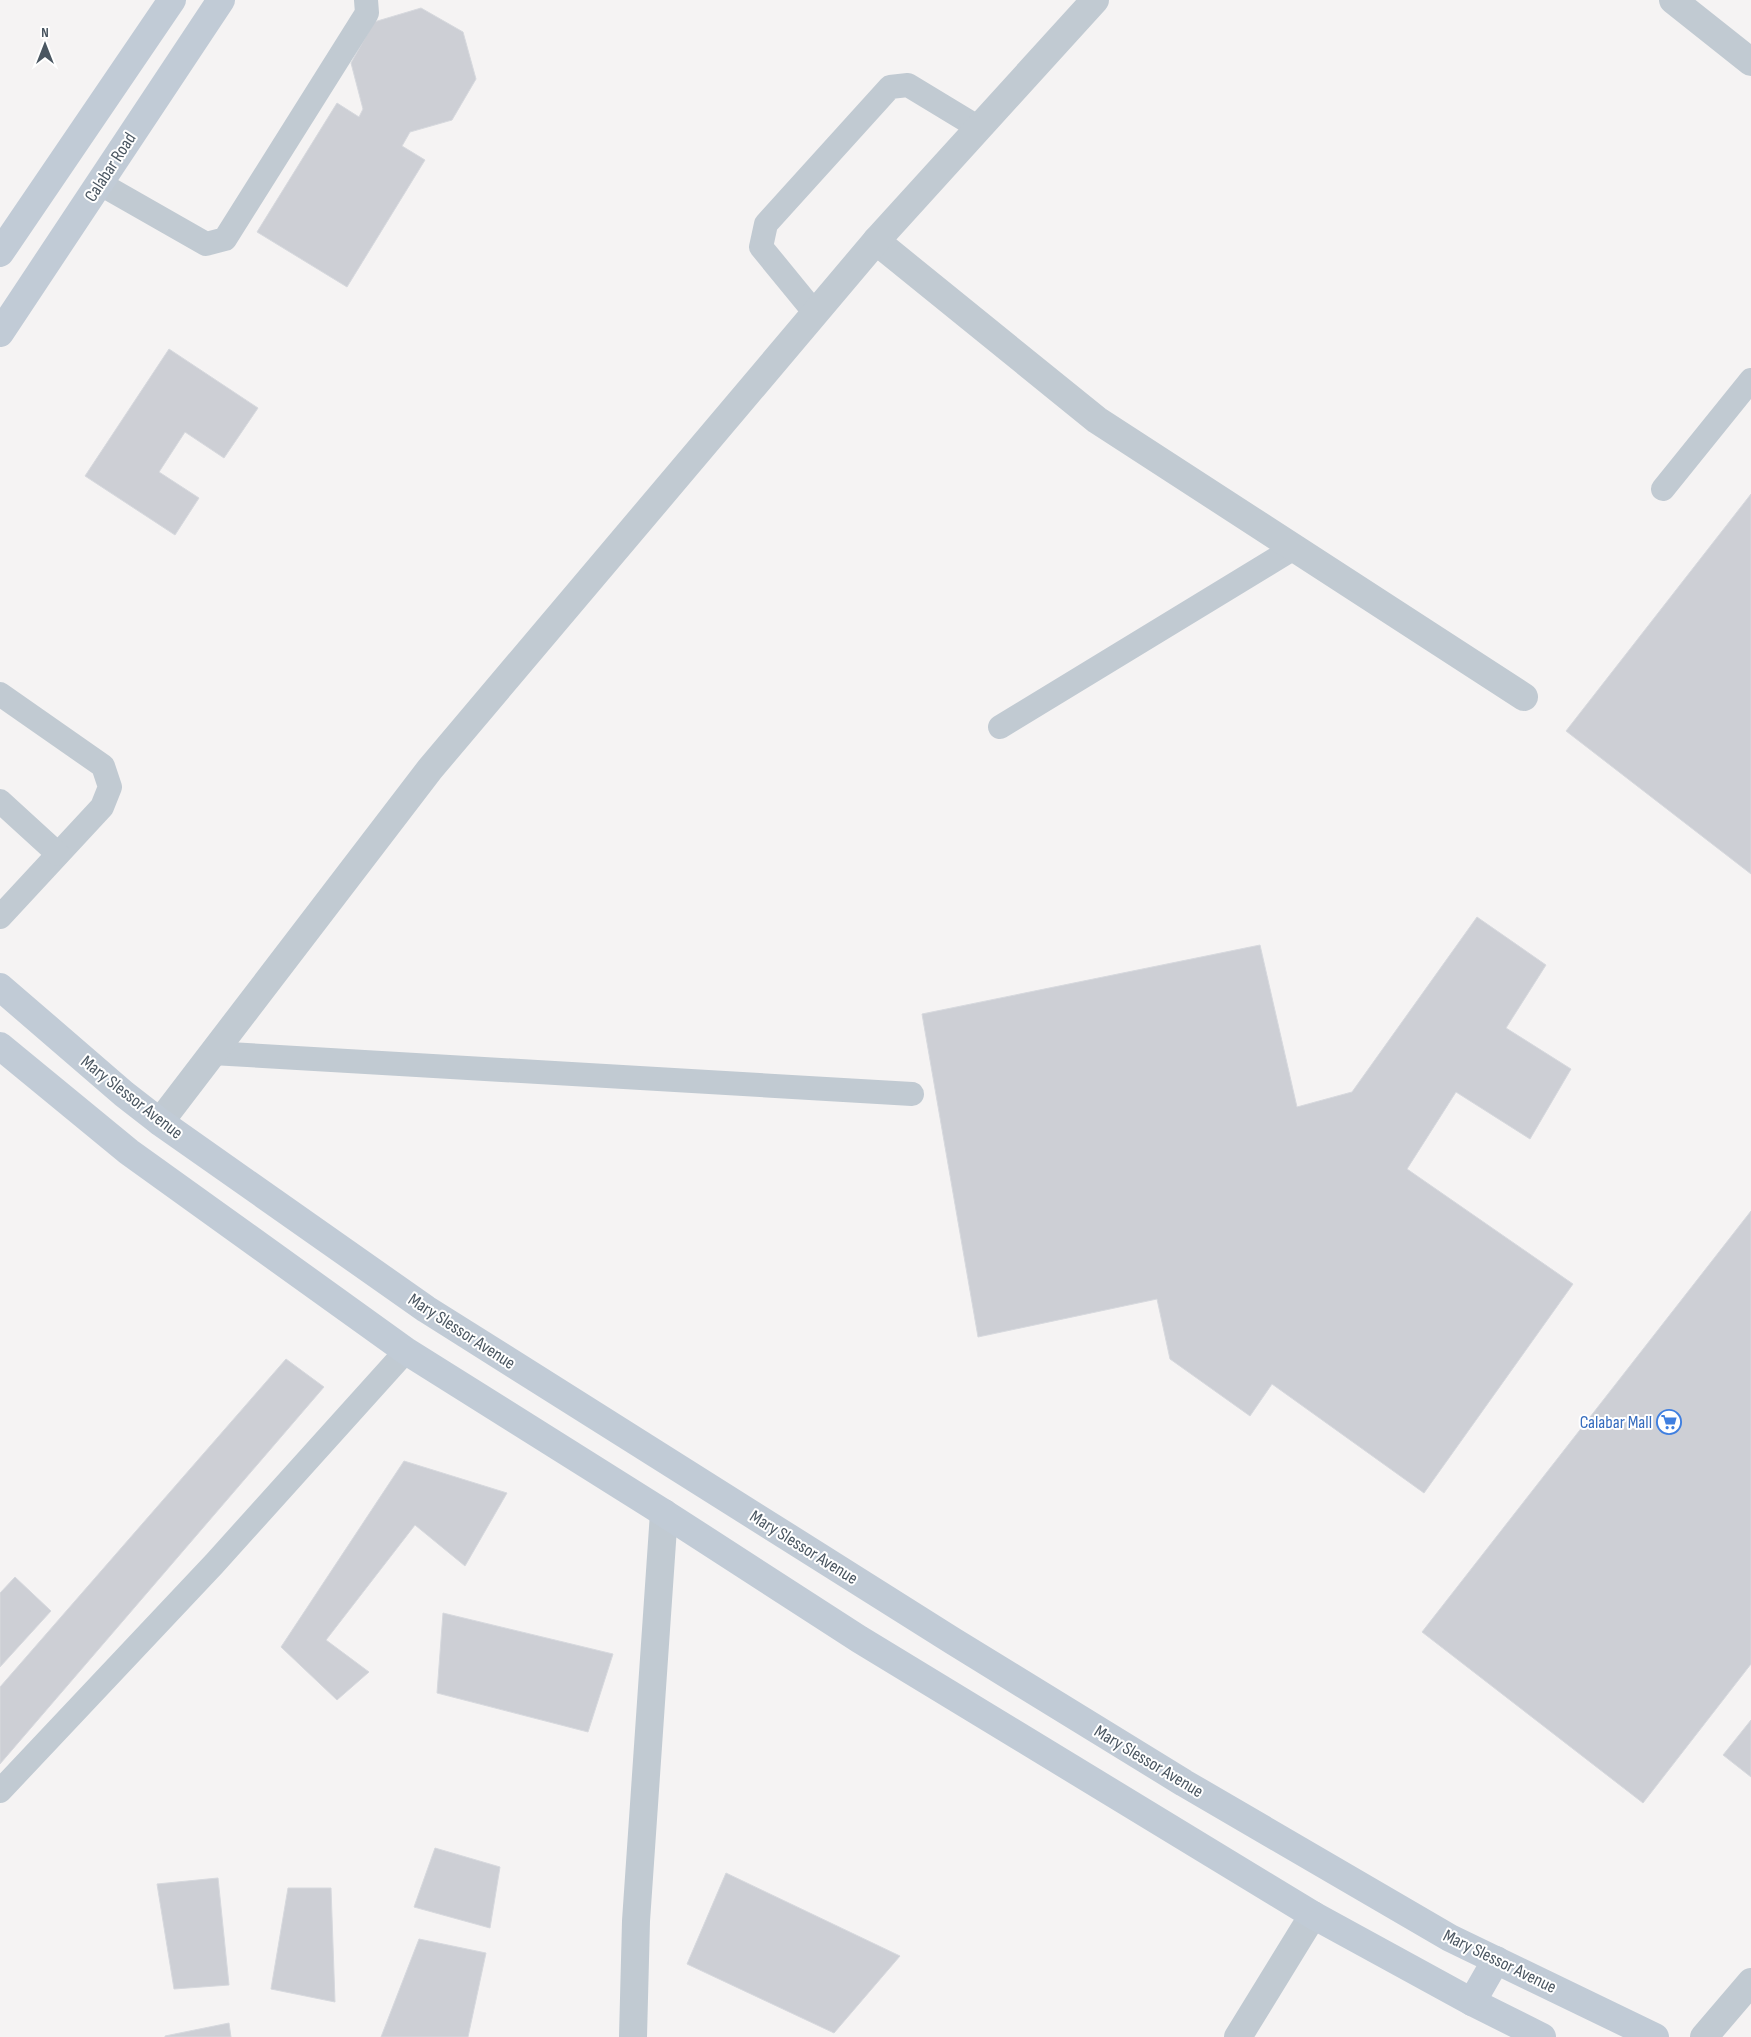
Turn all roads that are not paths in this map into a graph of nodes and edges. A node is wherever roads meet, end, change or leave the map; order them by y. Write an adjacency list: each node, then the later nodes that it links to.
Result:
1 (172, 0): 10 (main road)
2 (220, 0): 8 (main road, Calabar Road)
3 (366, 0): 8 (lane)
4 (1095, 0): 7 (street)
5 (1681, 3): 6 (street)
6 (1751, 62)
7 (980, 128): 9 (street); 11 (lane)
8 (99, 183): 12 (main road, Calabar Road)
9 (876, 242): 11 (street); 15 (street)
10 (3, 244)
11 (815, 313): 24 (street)
12 (0, 333)
13 (1751, 380): 14 (lane)
14 (1663, 489)
15 (1294, 548): 17 (street); 18 (lane)
16 (0, 694): 20 (lane)
17 (1524, 697)
18 (1000, 727)
19 (0, 801): 20 (lane)
20 (58, 854): 21 (lane)
21 (0, 916)
22 (0, 987): 26 (main road, Mary Slessor Avenue)
23 (0, 1046): 27 (main road)
24 (212, 1053): 25 (lane); 26 (street)
25 (912, 1094)
26 (160, 1122): 31 (main road, Mary Slessor Avenue)
27 (406, 1351): 28 (main road); 29 (lane)
28 (664, 1513): 30 (main road); 35 (street)
29 (0, 1791)
30 (1313, 1916): 33 (main road); 36 (street)
31 (1496, 1960): 33 (main road); 37 (main road, Mary Slessor Avenue)
32 (1751, 1982): 38 (street)
33 (1472, 2002): 34 (main road)
34 (1528, 2034)
35 (634, 2037)
36 (1238, 2037)
37 (1654, 2037)
38 (1704, 2037)

